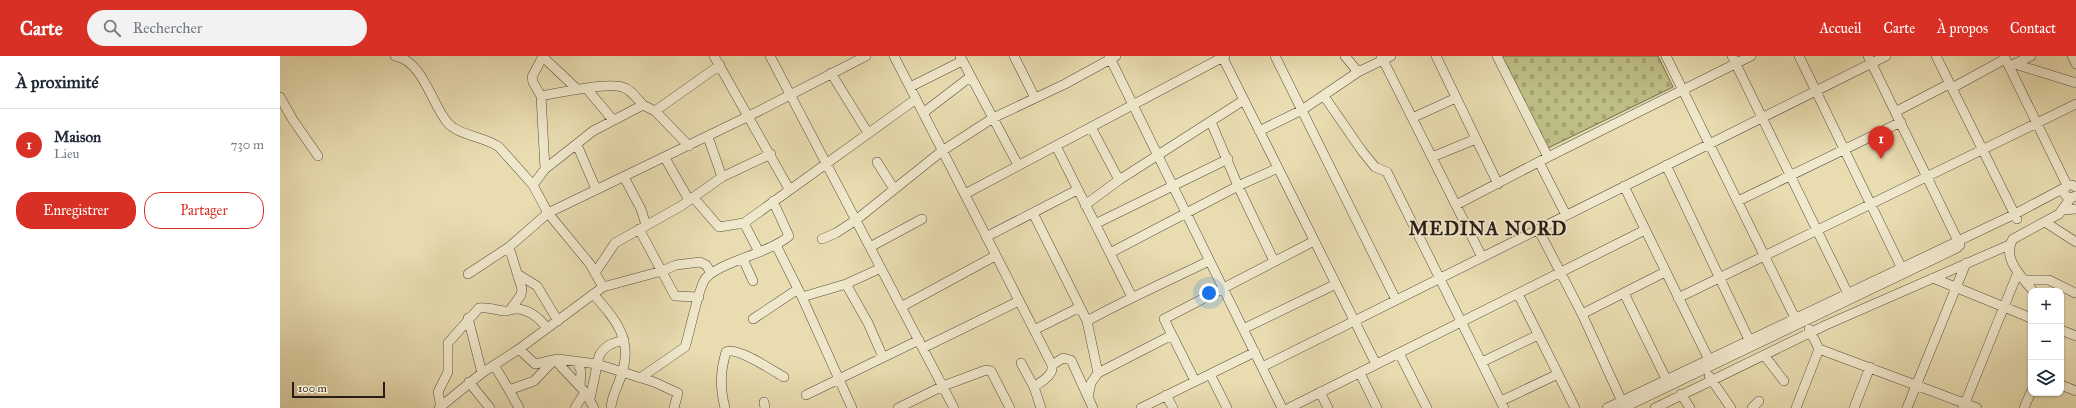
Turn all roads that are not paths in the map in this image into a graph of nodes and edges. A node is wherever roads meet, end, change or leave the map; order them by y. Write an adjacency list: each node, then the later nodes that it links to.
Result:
1 (395, 56): 95 (street)
2 (543, 56): 34 (street); 39 (street)
3 (714, 56): 27 (street)
4 (770, 56): 38 (street)
5 (866, 56): 29 (street)
6 (894, 56): 33 (street)
7 (1014, 56): 42 (street)
8 (1223, 56): 45 (street); 48 (street)
9 (1275, 56): 49 (street)
10 (1345, 56): 28 (street)
11 (1436, 56): 43 (street)
12 (1497, 56): 79 (street)
13 (1666, 56): 36 (street)
14 (1751, 56): 23 (street)
15 (1799, 56): 37 (street)
16 (1886, 56): 24 (street)
17 (1936, 56): 32 (street)
18 (2031, 56): 25 (street)
19 (2072, 56): 26 (street)
20 (1112, 57): 42 (street); 48 (street)
21 (1385, 57): 28 (street); 57 (street)
22 (961, 59): 30 (street); 33 (street)
23 (1734, 60): 36 (street); 55 (street)
24 (1870, 60): 37 (street); 51 (street)
25 (2008, 61): 31 (street); 32 (street); 62 (street)
26 (2076, 64)
27 (720, 65): 50 (street); 54 (street)
28 (1358, 72): 40 (street)
29 (831, 73): 38 (street); 65 (street)
30 (970, 77): 53 (street); 56 (street)
31 (2076, 82)
32 (1950, 86): 51 (street); 73 (street)
33 (910, 88): 44 (street)
34 (578, 89): 35 (street); 39 (street)
35 (587, 89): 47 (street); 59 (street)
36 (1683, 90): 68 (street); 79 (street)
37 (1816, 91): 55 (street); 72 (street)
38 (791, 94): 54 (street); 84 (street)
39 (541, 96): 88 (street)
40 (1324, 96): 49 (street); 155 (street)
41 (280, 97): 58 (street)
42 (1036, 98): 56 (street)
43 (1456, 98): 57 (street); 67 (street)
44 (916, 99): 53 (street); 65 (street)
45 (1244, 100): 60 (street); 64 (street)
46 (2076, 104): 62 (street)
47 (644, 105): 50 (street); 59 (street)
48 (1133, 105): 63 (street); 77 (street)
49 (1302, 110): 64 (street); 176 (street)
50 (655, 111): 70 (street)
51 (1895, 112): 61 (street)
52 (280, 113): 58 (street)
53 (923, 113): 74 (street)
54 (749, 116): 66 (street); 75 (street)
55 (1762, 117): 68 (street); 89 (street)
56 (993, 118): 74 (street); 85 (street)
57 (1412, 118): 78 (street)
58 (293, 120): 76 (street)
59 (613, 120): 69 (street)
60 (1211, 122): 77 (street); 81 (street)
61 (1901, 122): 72 (street); 90 (street)
62 (2036, 123): 73 (street); 103 (street)
63 (1091, 127): 71 (street); 93 (street)
64 (1259, 131): 87 (street)
65 (868, 133): 84 (street)
66 (708, 137): 70 (street); 92 (street)
67 (1476, 139): 78 (street); 94 (street)
68 (1709, 143): 86 (street); 107 (street)
69 (577, 145): 88 (street); 99 (street)
70 (689, 146): 80 (street)
71 (1056, 146): 85 (street); 102 (street)
72 (1845, 148): 89 (street); 108 (street)
73 (1982, 149): 90 (street); 117 (street)
74 (942, 151): 101 (street); 104 (street)
75 (771, 154): 92 (street); 100 (street)
76 (318, 156)
77 (1158, 156): 93 (street); 96 (street)
78 (1432, 157): 110 (street)
79 (1548, 157): 83 (street)
80 (665, 158): 91 (street); 105 (street)
81 (1228, 159): 96 (street); 97 (street)
82 (877, 162): 101 (street)
83 (1539, 162): 94 (street); 116 (street)
84 (826, 163): 100 (street); 118 (street)
85 (1018, 165): 104 (street)
86 (1666, 165): 98 (street); 156 (street)
87 (1278, 168): 97 (street); 129 (street)
88 (545, 169): 95 (street)
89 (1791, 176): 107 (street); 125 (street)
90 (1927, 176): 108 (street); 131 (street)
91 (624, 177): 99 (street); 123 (street)
92 (722, 177): 105 (street)
93 (1119, 180): 109 (street)
94 (1498, 184): 110 (street)
95 (532, 185): 113 (street)
96 (1173, 186): 115 (street); 122 (street)
97 (1238, 186): 115 (street); 142 (street)
98 (1624, 186): 116 (street); 126 (street)
99 (596, 189): 113 (street)
100 (790, 189): 106 (street)
101 (894, 189): 118 (street)
102 (1077, 190): 109 (street); 114 (street)
103 (2070, 191): 112 (street); 117 (street); 117 (street)
104 (965, 194): 127 (street)
105 (691, 198): 121 (street); 123 (street)
106 (773, 201): 121 (street); 132 (street)
107 (1738, 201): 139 (street)
108 (1871, 203): 125 (street); 147 (street)
109 (1085, 205): 122 (street)
110 (1456, 205): 140 (street)
111 (2076, 209): 112 (street)
112 (2063, 210): 120 (street)
113 (548, 213): 134 (street); 148 (street)
114 (1033, 213): 127 (street); 179 (street)
115 (1187, 214): 137 (street); 143 (street)
116 (1566, 215): 124 (street)
117 (2016, 217): 131 (street)
118 (856, 220): 128 (street); 135 (street)
119 (922, 220): 135 (street)
120 (2045, 222): 130 (street); 133 (street)
121 (744, 224): 136 (street)
122 (1096, 224): 137 (street)
123 (643, 227): 146 (street); 148 (street)
124 (1538, 229): 140 (street); 149 (street)
125 (1817, 229): 139 (street); 172 (street)
126 (1645, 230): 149 (street); 150 (street)
127 (986, 237): 138 (street)
128 (822, 239)
129 (1314, 241): 142 (street); 161 (street)
130 (2076, 242)
131 (1959, 243): 147 (street)
132 (776, 245): 136 (street); 167 (street)
133 (2009, 245): 144 (street); 151 (street)
134 (509, 247): 153 (street); 154 (street)
135 (870, 247): 145 (street)
136 (759, 252): 141 (street)
137 (1110, 253): 174 (street)
138 (996, 256): 177 (street); 178 (street)
139 (1764, 256): 156 (street); 191 (street)
140 (1482, 257): 155 (street)
141 (743, 260): 152 (street); 159 (street)
142 (1276, 260): 165 (street)
143 (1210, 261): 165 (street); 174 (street)
144 (1966, 263): 157 (street); 163 (street)
145 (881, 268): 160 (street); 178 (street)
146 (662, 271): 152 (street); 162 (street); 173 (street)
147 (1903, 271): 172 (street)
148 (595, 272): 162 (street)
149 (1560, 272): 170 (street); 183 (street)
150 (1666, 272): 168 (street); 175 (street)
151 (2018, 272): 158 (street); 180 (street)
152 (711, 273): 173 (street)
153 (468, 274)
154 (519, 275): 171 (street); 187 (street)
155 (1438, 278): 176 (street); 190 (street)
156 (1720, 278): 175 (street); 202 (street)
157 (1933, 278): 163 (street); 196 (street)
158 (2025, 280): 164 (street); 166 (street)
159 (753, 281)
160 (846, 284): 167 (street); 208 (street)
161 (1336, 284): 189 (street); 193 (street)
162 (603, 287): 169 (street)
163 (1956, 287): 180 (street); 237 (street)
164 (2031, 288)
165 (1224, 289): 193 (street); 197 (street)
166 (2075, 292)
167 (800, 293): 186 (street); 230 (street)
168 (1624, 293): 183 (street); 235 (street)
169 (593, 294): 187 (street); 200 (street)
170 (1518, 294): 190 (street); 198 (street)
171 (521, 295): 181 (street); 182 (street)
172 (1850, 296): 191 (street)
173 (699, 297): 229 (street)
174 (1132, 297): 188 (street)
175 (1678, 298): 217 (street)
176 (1396, 300): 189 (street)
177 (1020, 301): 194 (street); 201 (street)
178 (902, 307): 201 (street)
179 (1080, 307): 188 (street); 194 (street)
180 (2004, 307): 184 (street); 252 (street)
181 (510, 310): 182 (street); 185 (street)
182 (528, 312): 192 (street)
183 (1582, 314): 251 (street)
184 (2028, 317)
185 (468, 318): 221 (street); 255 (street)
186 (754, 319)
187 (558, 321): 192 (street)
188 (1087, 321): 223 (street)
189 (1354, 321): 214 (street); 219 (street)
190 (1461, 321): 206 (street); 210 (street)
191 (1800, 322): 196 (street); 202 (street)
192 (547, 328): 204 (street)
193 (1243, 329): 205 (street)
194 (1034, 330): 216 (street)
195 (2064, 331): 199 (street)
196 (1810, 334): 203 (street); 207 (street)
197 (1172, 335): 223 (street); 232 (street)
198 (1538, 335): 210 (street); 226 (street)
199 (2076, 336)
200 (624, 340): 212 (street); 222 (street)
201 (921, 344): 208 (street); 236 (street)
202 (1751, 344): 217 (street)
203 (1819, 348): 220 (street); 280 (street)
204 (519, 349): 211 (street); 215 (street)
205 (1254, 352): 219 (street); 225 (street)
206 (1399, 353): 214 (street); 274 (street)
207 (1764, 356): 231 (street); 233 (street)
208 (883, 357): 230 (street)
209 (554, 360): 211 (street); 218 (street); 227 (street); 246 (street)
210 (1482, 362): 250 (street)
211 (535, 364): 227 (street)
212 (597, 364): 218 (street); 222 (street); 246 (street)
213 (1021, 364): 239 (street)
214 (1376, 364): 224 (street)
215 (494, 365): 221 (street); 240 (street)
216 (1052, 365): 239 (street); 247 (street)
217 (1709, 366): 231 (street); 235 (street)
218 (579, 367): 246 (street)
219 (1262, 367): 270 (street)
220 (1870, 367): 237 (street); 281 (street)
221 (482, 373): 234 (street)
222 (622, 373): 229 (street); 259 (street)
223 (1098, 373): 247 (street)
224 (1360, 373): 242 (street); 273 (street)
225 (1210, 374): 232 (street); 269 (street)
226 (1558, 374): 250 (street); 275 (street)
227 (540, 375): 240 (street)
228 (784, 377): 261 (street)
229 (640, 378): 260 (street)
230 (838, 378): 244 (street); 262 (street)
231 (1711, 380): 243 (street); 254 (street)
232 (1195, 381): 245 (street)
233 (1784, 381)
234 (469, 382): 255 (street); 256 (street)
235 (1668, 383): 251 (street)
236 (943, 386): 253 (street); 263 (street); 264 (street)
237 (1916, 386): 252 (street); 282 (street)
238 (2064, 386): 241 (street)
239 (1034, 388): 265 (street)
240 (509, 390): 257 (street)
241 (2076, 391)
242 (1320, 392): 271 (street); 272 (street)
243 (1682, 394): 277 (street); 278 (street)
244 (806, 395)
245 (1166, 395): 267 (street); 268 (street)
246 (587, 396): 258 (street)
247 (1088, 396): 266 (street)
248 (2029, 396): 284 (street)
249 (1759, 401): 279 (street)
250 (1502, 404)
251 (1623, 405): 276 (street)
252 (1964, 406): 283 (street)
253 (901, 407)
254 (1728, 407)
255 (440, 408)
256 (490, 408)
257 (519, 408)
258 (575, 408)
259 (611, 408)
260 (674, 408)
261 (725, 408)
262 (852, 408)
263 (954, 408)
264 (1010, 408)
265 (1042, 408)
266 (1093, 408)
267 (1141, 408)
268 (1173, 408)
269 (1227, 408)
270 (1282, 408)
271 (1288, 408)
272 (1328, 408)
273 (1377, 408)
274 (1427, 408)
275 (1576, 408)
276 (1607, 408)
277 (1654, 408)
278 (1690, 408)
279 (1752, 408)
280 (1796, 408)
281 (1854, 408)
282 (1907, 408)
283 (1977, 408)
284 (2024, 408)

